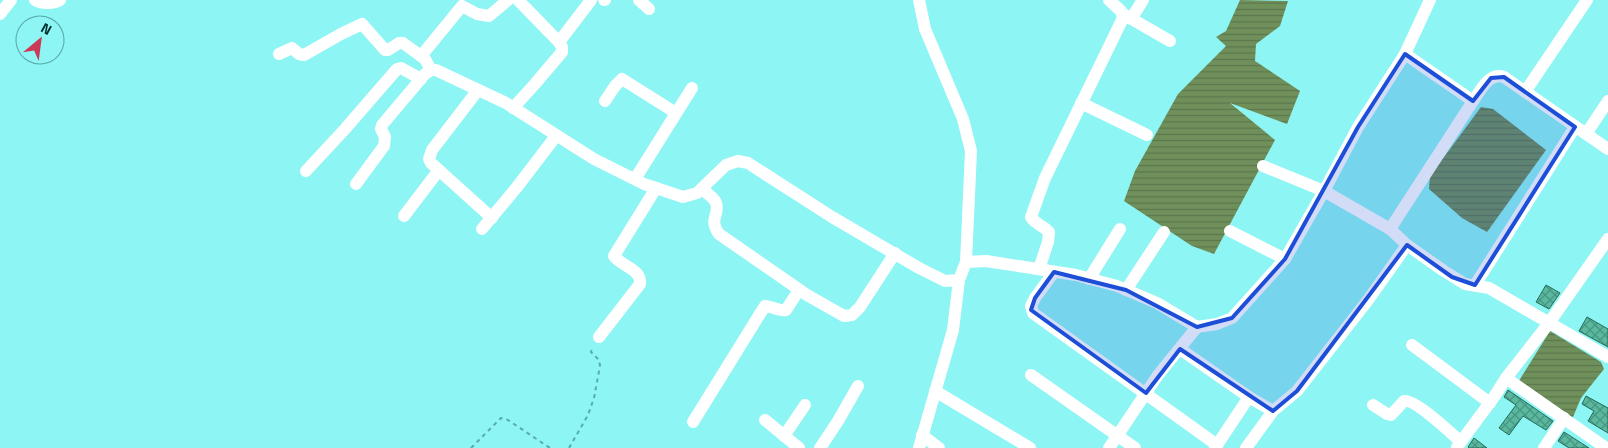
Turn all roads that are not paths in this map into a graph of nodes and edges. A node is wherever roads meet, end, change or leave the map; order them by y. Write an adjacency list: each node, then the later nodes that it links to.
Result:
1 (11, 0): 14 (street)
2 (35, 0): 3 (street)
3 (60, 0)
4 (508, 0): 20 (street)
5 (518, 0): 17 (street)
6 (591, 0): 17 (street)
7 (638, 0): 13 (street)
8 (918, 0): 55 (street)
9 (1109, 0): 15 (street)
10 (1143, 0): 15 (street)
11 (1430, 0): 19 (street)
12 (1587, 0): 25 (street)
13 (649, 9)
14 (0, 14)
15 (1127, 17): 16 (street); 29 (street)
16 (1170, 41)
17 (559, 42): 30 (street)
18 (279, 54): 20 (street)
19 (1405, 54): 27 (street); 43 (street)
20 (421, 56): 21 (street)
21 (431, 70): 22 (street); 24 (street)
22 (421, 79): 38 (street); 40 (street)
23 (692, 88): 31 (street)
24 (478, 90): 30 (street); 37 (street)
25 (1525, 92): 27 (street); 32 (street)
26 (605, 101): 31 (street)
27 (1473, 101): 48 (street)
28 (1608, 101): 32 (street)
29 (1081, 103): 33 (street); 56 (street)
30 (513, 108): 34 (street)
31 (676, 113): 39 (street)
32 (1581, 130): 35 (street); 60 (street)
33 (1147, 135)
34 (556, 136): 39 (street); 45 (street)
35 (1608, 150)
36 (1263, 166): 43 (street)
37 (439, 170): 44 (street); 45 (street)
38 (306, 171)
39 (635, 179): 41 (street)
40 (356, 184)
41 (656, 188): 42 (street); 65 (street)
42 (702, 188): 53 (street); 61 (street)
43 (1324, 191): 48 (street); 54 (street)
44 (404, 216)
45 (492, 218): 46 (street)
46 (482, 229)
47 (1120, 229): 58 (street)
48 (1390, 229): 52 (street)
49 (1230, 231): 54 (street)
50 (1164, 232): 62 (street)
51 (1608, 239): 63 (street)
52 (1406, 245): 60 (street); 78 (street)
53 (895, 253): 59 (street); 61 (street)
54 (1285, 259): 64 (street)
55 (966, 262): 56 (street); 59 (street)
56 (1039, 269): 57 (street)
57 (1054, 272): 58 (street); 73 (street)
58 (1089, 279): 62 (street)
59 (960, 280): 72 (street)
60 (1475, 285): 63 (street)
61 (799, 290): 81 (street)
62 (1126, 290): 64 (street)
63 (1550, 323): 68 (street); 70 (street)
64 (1197, 326): 67 (street)
65 (599, 337)
66 (1412, 345): 75 (street)
67 (1180, 349): 73 (street); 74 (street)
68 (1608, 357)
69 (1031, 375): 84 (street)
70 (1506, 378): 75 (street); 79 (street)
71 (858, 386): 88 (street)
72 (935, 391): 82 (street); 91 (street)
73 (1146, 393): 84 (street); 86 (street)
74 (1249, 397): 78 (street); 86 (street)
75 (1490, 403): 85 (street)
76 (805, 405): 83 (street)
77 (1373, 405): 85 (street)
78 (1273, 411): 94 (street)
79 (1564, 418): 95 (street); 96 (street)
80 (765, 420): 83 (street)
81 (693, 422)
82 (922, 435): 89 (street); 90 (street)
83 (784, 436): 87 (street)
84 (1117, 436): 92 (street); 93 (street)
85 (1459, 445)
86 (1216, 446)
87 (799, 448)
88 (820, 448)
89 (919, 448)
90 (939, 448)
91 (1030, 448)
92 (1109, 448)
93 (1135, 448)
94 (1246, 448)
95 (1544, 448)
96 (1606, 448)

